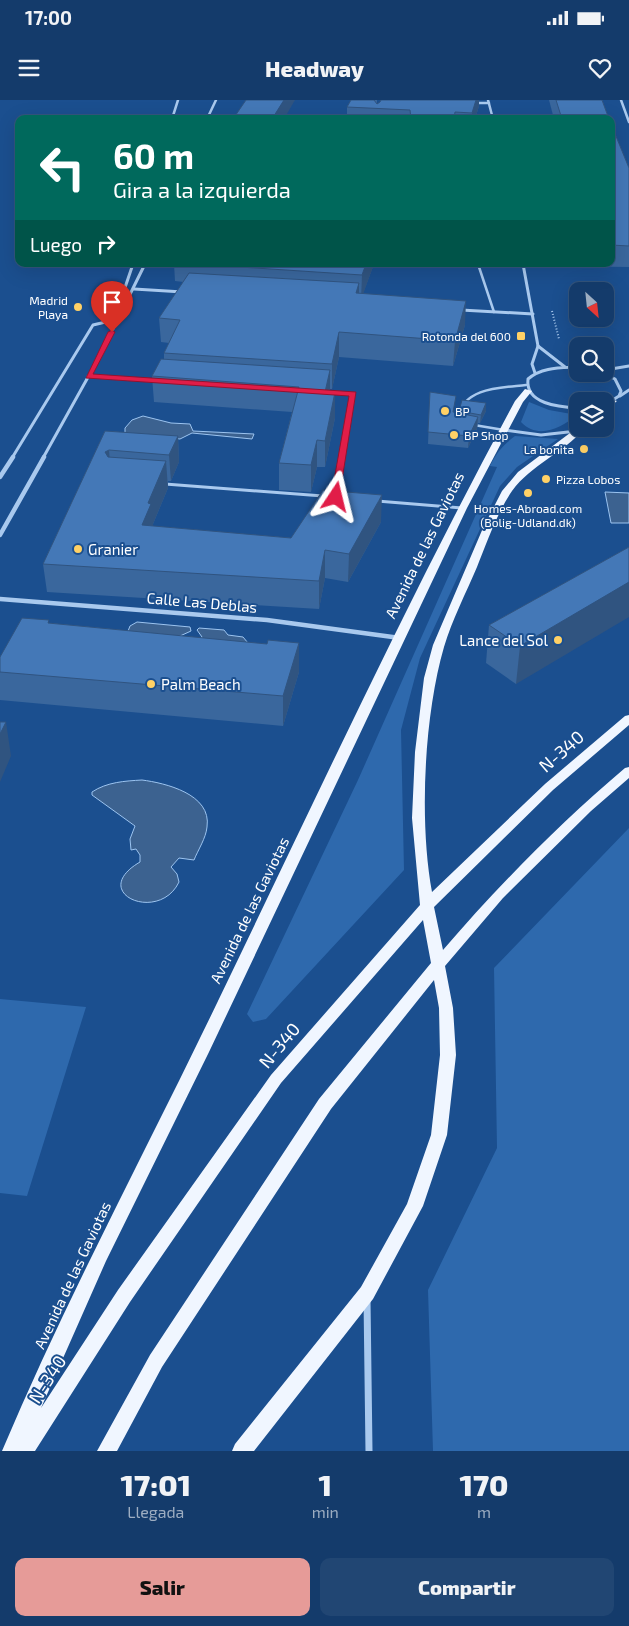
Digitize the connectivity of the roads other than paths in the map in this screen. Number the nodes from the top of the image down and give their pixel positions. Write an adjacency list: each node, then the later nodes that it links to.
1 (178, 100): 6 (street)
2 (216, 100): 7 (street)
3 (621, 100): 9 (street)
4 (489, 102): 5 (street); 8 (street)
5 (469, 103)
6 (173, 115)
7 (209, 115)
8 (492, 115)
9 (629, 122)
10 (133, 267): 39 (street)
11 (144, 267): 14 (street)
12 (479, 267): 17 (lane)
13 (524, 267): 18 (street)
14 (134, 289): 15 (street); 25 (street)
15 (189, 292)
16 (456, 309): 17 (street)
17 (494, 312): 18 (street)
18 (533, 314): 19 (street)
19 (538, 346): 21 (street); 24 (street)
20 (629, 366): 23 (street)
21 (565, 367): 22 (street); 24 (street)
22 (569, 367)
23 (614, 368)
24 (535, 374): 28 (street)
25 (88, 376): 26 (lane); 45 (street)
26 (165, 381)
27 (614, 381): 31 (street)
28 (527, 388): 33 (street); 34 (lane); 36 (main road, Avenida de las Gaviotas)
29 (629, 390): 32 (street)
30 (324, 392): 42 (lane)
31 (614, 400)
32 (614, 401)
33 (569, 407)
34 (455, 422)
35 (471, 425): 36 (lane)
36 (504, 430): 37 (street); 44 (main road, Avenida de las Gaviotas)
37 (569, 431)
38 (569, 437): 50 (main road)
39 (0, 477)
40 (160, 484): 41 (lane)
41 (326, 496)
42 (336, 497)
43 (375, 501): 44 (lane)
44 (462, 508): 47 (main road, Avenida de las Gaviotas)
45 (0, 535)
46 (0, 599): 47 (street, Calle Las Deblas)
47 (400, 638): 51 (main road, Avenida de las Gaviotas)
48 (629, 719): 52 (main road, N-340)
49 (629, 771): 53 (main road)
50 (367, 1293): 54 (main road); 55 (street)
51 (12, 1451)
52 (24, 1451)
53 (107, 1451)
54 (242, 1451)
55 (369, 1451)

